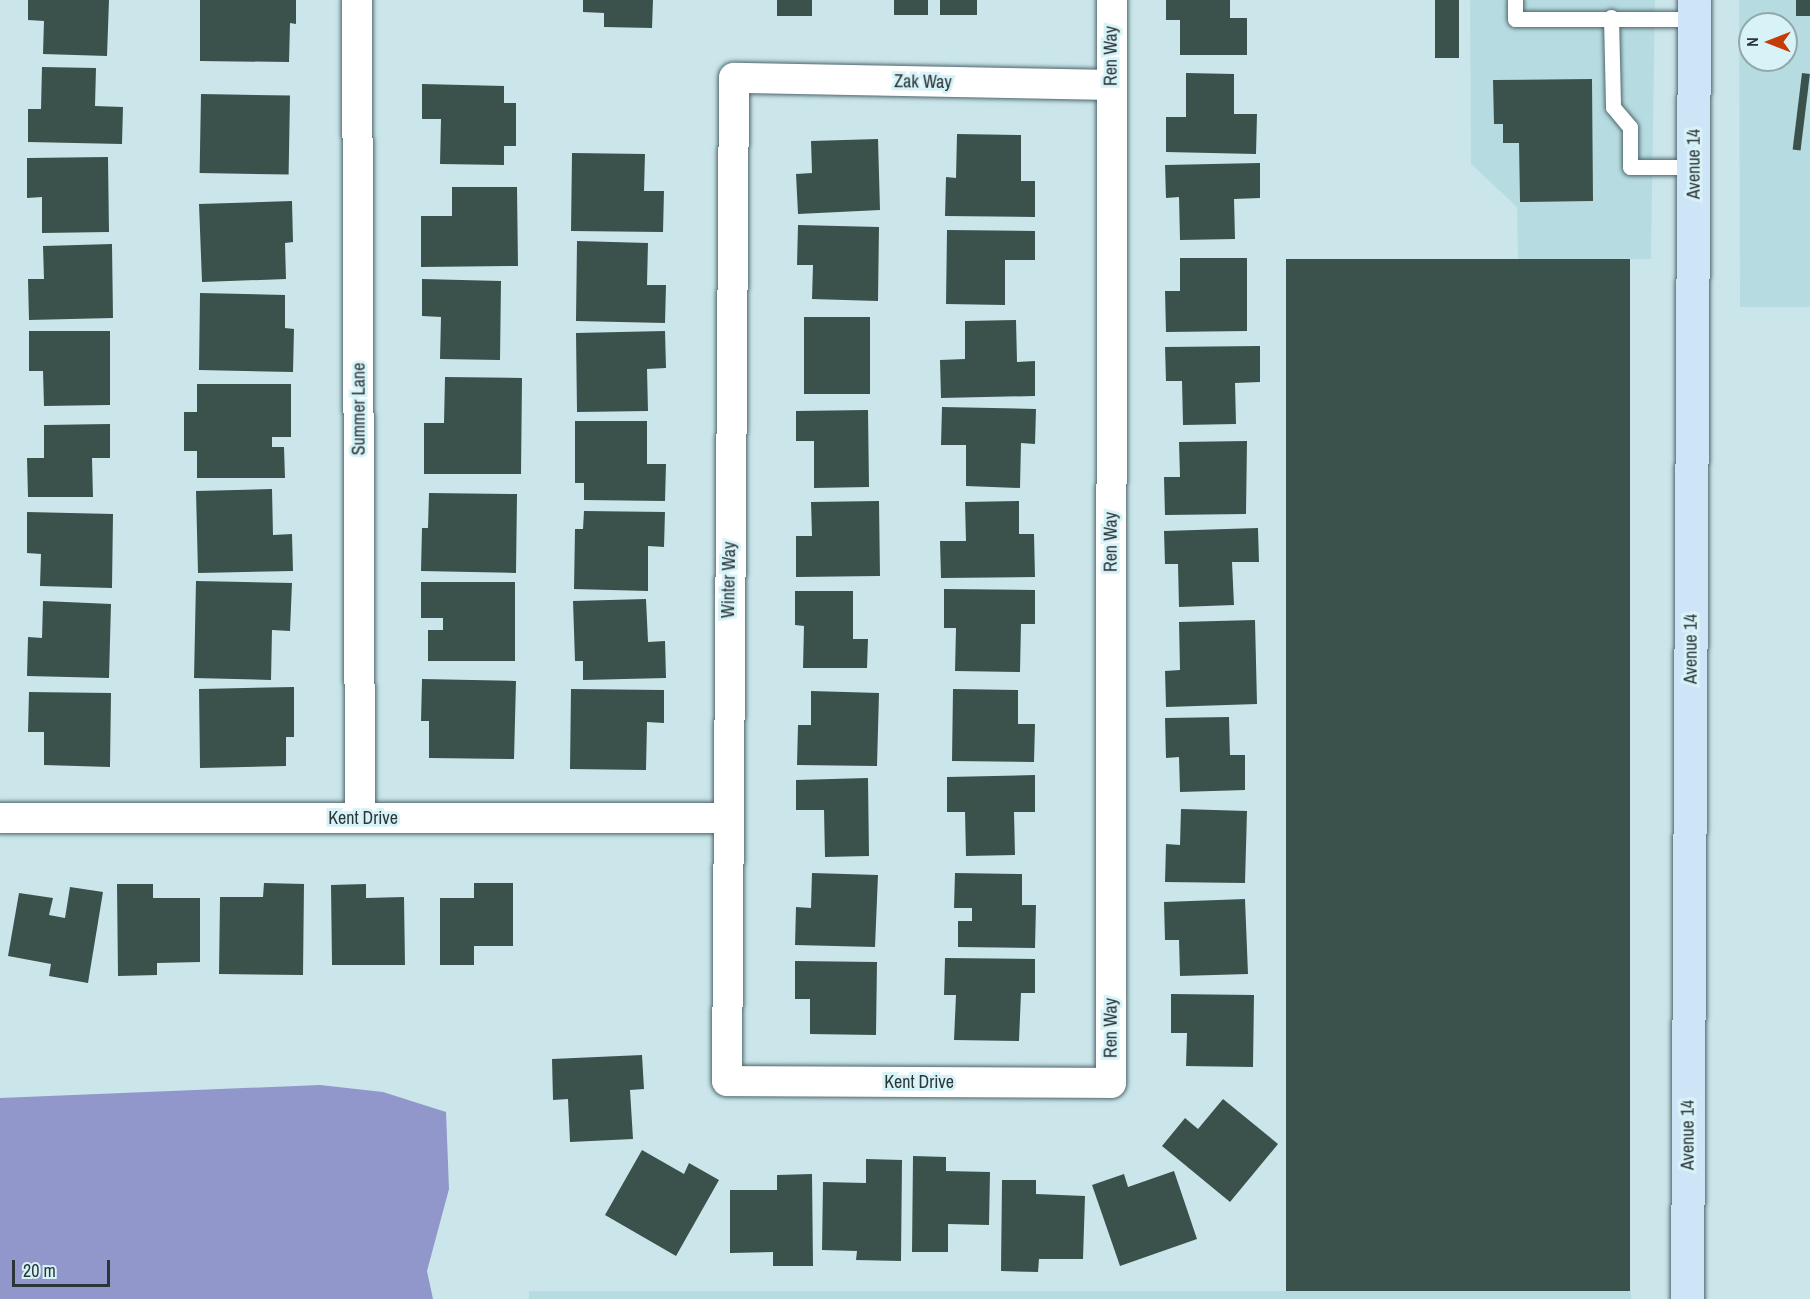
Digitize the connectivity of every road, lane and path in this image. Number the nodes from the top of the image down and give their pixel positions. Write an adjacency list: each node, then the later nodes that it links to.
1 (357, 0): 10 (street, Summer Lane)
2 (1112, 0): 7 (street, Ren Way)
3 (1515, 0): 5 (lane)
4 (1694, 9): 5 (lane); 8 (main road, Avenue 14)
5 (1611, 17): 8 (lane)
6 (734, 78): 7 (street, Zak Way); 11 (street, Winter Way)
7 (1111, 85): 13 (street, Ren Way)
8 (1694, 167): 14 (main road, Avenue 14)
9 (0, 818): 10 (street, Kent Drive)
10 (360, 818): 11 (street, Kent Drive)
11 (727, 818): 12 (street, Winter Way)
12 (727, 1081): 13 (street, Kent Drive)
13 (1111, 1083)
14 (1687, 1299)

